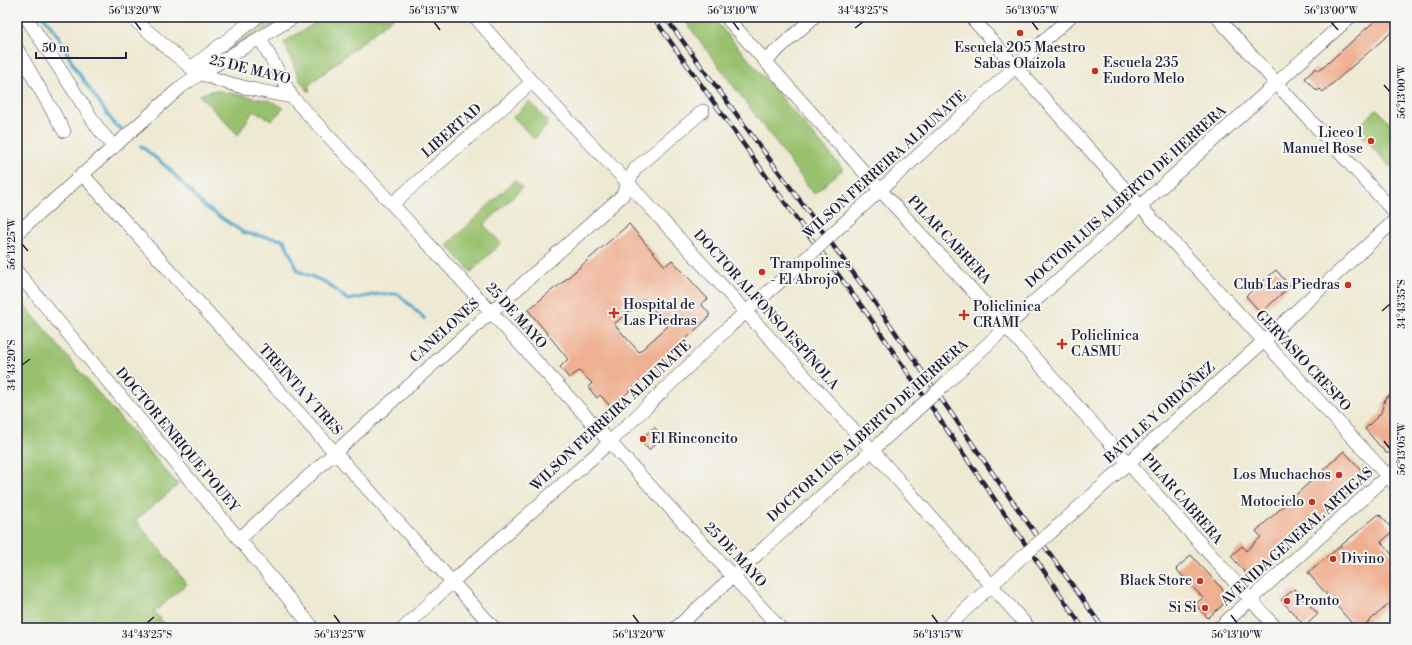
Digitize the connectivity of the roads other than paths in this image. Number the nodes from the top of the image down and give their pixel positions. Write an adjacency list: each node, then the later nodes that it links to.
1 (26, 17): 21 (street)
2 (131, 17): 16 (street, 25 DE MAYO)
3 (257, 17): 16 (street)
4 (294, 17): 12 (street)
5 (475, 17): 17 (street, DOCTOR ALFONSO ESPÍNOLA)
6 (726, 17): 14 (street, PILAR CABRERA)
7 (814, 17): 14 (street)
8 (971, 17): 15 (street, GERVASIO CRESPO)
9 (1070, 17): 15 (street, WILSON FERREIRA ALDUNATE)
10 (1217, 17): 18 (street)
11 (1350, 17): 18 (street, DOCTOR LUIS ALBERTO DE HERRERA)
12 (260, 38): 16 (street); 19 (street)
13 (17, 49): 22 (street)
14 (765, 61): 26 (street, PILAR CABRERA)
15 (1016, 67): 26 (street, WILSON FERREIRA ALDUNATE); 28 (street, GERVASIO CRESPO)
16 (195, 71): 19 (street, 25 DE MAYO); 23 (street)
17 (532, 82): 25 (street, DOCTOR ALFONSO ESPÍNOLA); 27 (street, LIBERTAD)
18 (1277, 84): 28 (street, DOCTOR LUIS ALBERTO DE HERRERA); 29 (street)
19 (292, 97): 27 (street, 25 DE MAYO)
20 (703, 111): 25 (street, CANELONES)
21 (98, 128): 23 (street); 23 (street)
22 (64, 131)
23 (114, 147): 24 (street)
24 (82, 174): 31 (street); 39 (street, TREINTA Y TRES)
25 (628, 183): 33 (street, CANELONES); 34 (street, DOCTOR ALFONSO ESPÍNOLA)
26 (882, 191): 34 (street, WILSON FERREIRA ALDUNATE, bridge); 35 (street, PILAR CABRERA)
27 (392, 204): 33 (street, 25 DE MAYO)
28 (1140, 206): 35 (street, DOCTOR LUIS ALBERTO DE HERRERA); 36 (street, GERVASIO CRESPO)
29 (1395, 213)
30 (1395, 220): 36 (street, BATLLE Y ORDÓÑEZ)
31 (17, 233)
32 (17, 272): 42 (street, DOCTOR ENRIQUE POUEY)
33 (491, 312): 37 (street, 25 DE MAYO); 39 (street, CANELONES)
34 (746, 313): 37 (street, WILSON FERREIRA ALDUNATE); 38 (street, DOCTOR ALFONSO ESPÍNOLA)
35 (1006, 326): 38 (street, DOCTOR LUIS ALBERTO DE HERRERA, bridge); 40 (street, PILAR CABRERA)
36 (1264, 341): 40 (street, BATLLE Y ORDÓÑEZ); 41 (street, GERVASIO CRESPO)
37 (610, 442): 43 (street, 25 DE MAYO); 44 (street, WILSON FERREIRA ALDUNATE)
38 (872, 450): 43 (street, DOCTOR LUIS ALBERTO DE HERRERA); 45 (street, DOCTOR ALFONSO ESPÍNOLA)
39 (335, 452): 42 (street, CANELONES); 44 (street, TREINTA Y TRES)
40 (1129, 462): 45 (street, BATLLE Y ORDÓÑEZ, bridge); 46 (street, PILAR CABRERA)
41 (1392, 476): 46 (street, AVENIDA GENERAL ARTIGAS)
42 (239, 539): 47 (street, DOCTOR ENRIQUE POUEY)
43 (732, 576): 50 (street, DOCTOR LUIS ALBERTO DE HERRERA); 51 (street, 25 DE MAYO)
44 (452, 582): 48 (street, WILSON FERREIRA ALDUNATE); 49 (street, TREINTA Y TRES)
45 (991, 586): 52 (street, BATLLE Y ORDÓÑEZ); 53 (street, DOCTOR ALFONSO ESPÍNOLA)
46 (1250, 600): 54 (street, AVENIDA GENERAL ARTIGAS); 55 (street, PILAR CABRERA)
47 (312, 628)
48 (404, 628)
49 (494, 628)
50 (676, 628)
51 (780, 628)
52 (946, 628)
53 (1029, 628)
54 (1220, 628)
55 (1276, 628)

